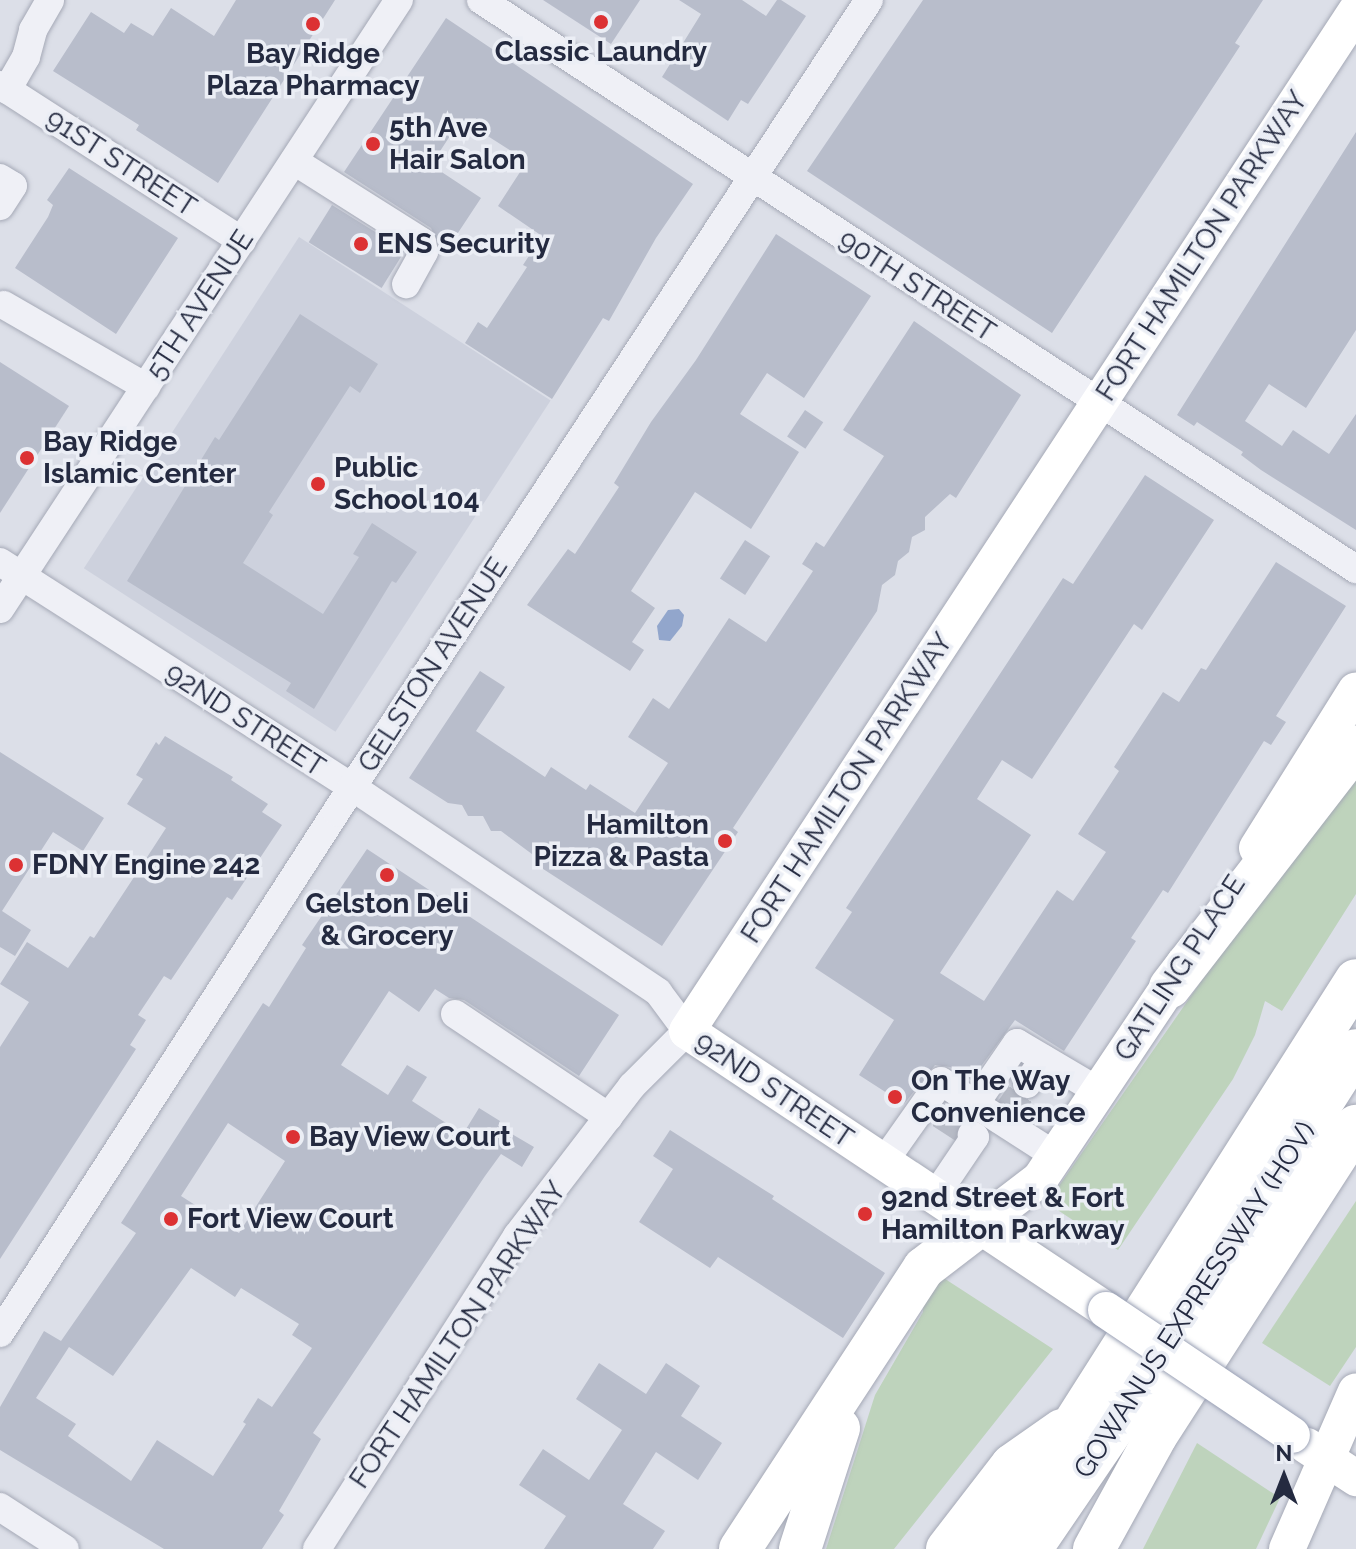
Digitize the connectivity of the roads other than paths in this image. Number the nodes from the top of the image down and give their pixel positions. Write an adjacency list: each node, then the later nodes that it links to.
1 (50, 0): 6 (street)
2 (399, 0): 7 (street, 5TH AVENUE)
3 (481, 0): 9 (street, 90TH STREET)
4 (869, 0): 9 (street, GELSTON AVENUE)
5 (1356, 11): 15 (main road, FORT HAMILTON PARKWAY)
6 (3, 88): 11 (street, 91ST STREET)
7 (294, 161): 11 (street, 5TH AVENUE); 12 (street)
8 (0, 178): 10 (street)
9 (754, 179): 15 (street, 90TH STREET); 21 (street, GELSTON AVENUE)
10 (0, 206)
11 (242, 241): 14 (street, 5TH AVENUE)
12 (406, 284)
13 (4, 305): 14 (street)
14 (146, 387): 16 (street, 5TH AVENUE)
15 (1099, 404): 17 (street, 90TH STREET); 25 (main road, FORT HAMILTON PARKWAY)
16 (11, 569): 18 (street, 5TH AVENUE); 21 (street, 92ND STREET)
17 (1356, 569)
18 (0, 609)
19 (1356, 690): 23 (main road, GATLING PLACE)
20 (1356, 746): 23 (highway)
21 (352, 787): 25 (street, 92ND STREET); 37 (street, GELSTON AVENUE)
22 (1356, 980): 40 (highway)
23 (1170, 987): 29 (main road, GATLING PLACE)
24 (455, 1014): 30 (street)
25 (687, 1031): 30 (street, FORT HAMILTON PARKWAY); 34 (main road, 92ND STREET)
26 (1356, 1050): 51 (highway, GOWANUS EXPRESSWAY (HOV))
27 (1044, 1059): 28 (street); 29 (street); 31 (street)
28 (1027, 1084)
29 (1100, 1092): 33 (main road, GATLING PLACE)
30 (609, 1117): 46 (street, FORT HAMILTON PARKWAY)
31 (986, 1122): 33 (street); 34 (street); 35 (street)
32 (1356, 1126): 41 (highway)
33 (1056, 1156): 36 (main road, GATLING PLACE)
34 (883, 1163): 35 (main road, 92ND STREET)
35 (935, 1196): 36 (main road, 92ND STREET)
36 (980, 1225): 38 (highway); 42 (main road, 92ND STREET, bridge)
37 (0, 1333)
38 (858, 1373): 47 (highway); 48 (highway)
39 (1356, 1391): 42 (main road)
40 (1079, 1418): 49 (highway); 50 (highway)
41 (1156, 1436): 52 (highway); 53 (highway)
42 (1326, 1458): 43 (main road, 92ND STREET); 54 (main road)
43 (1356, 1478)
44 (0, 1507): 45 (street)
45 (65, 1549)
46 (317, 1549)
47 (740, 1549)
48 (800, 1549)
49 (947, 1549)
50 (994, 1549)
51 (1031, 1549)
52 (1078, 1549)
53 (1094, 1549)
54 (1287, 1549)

